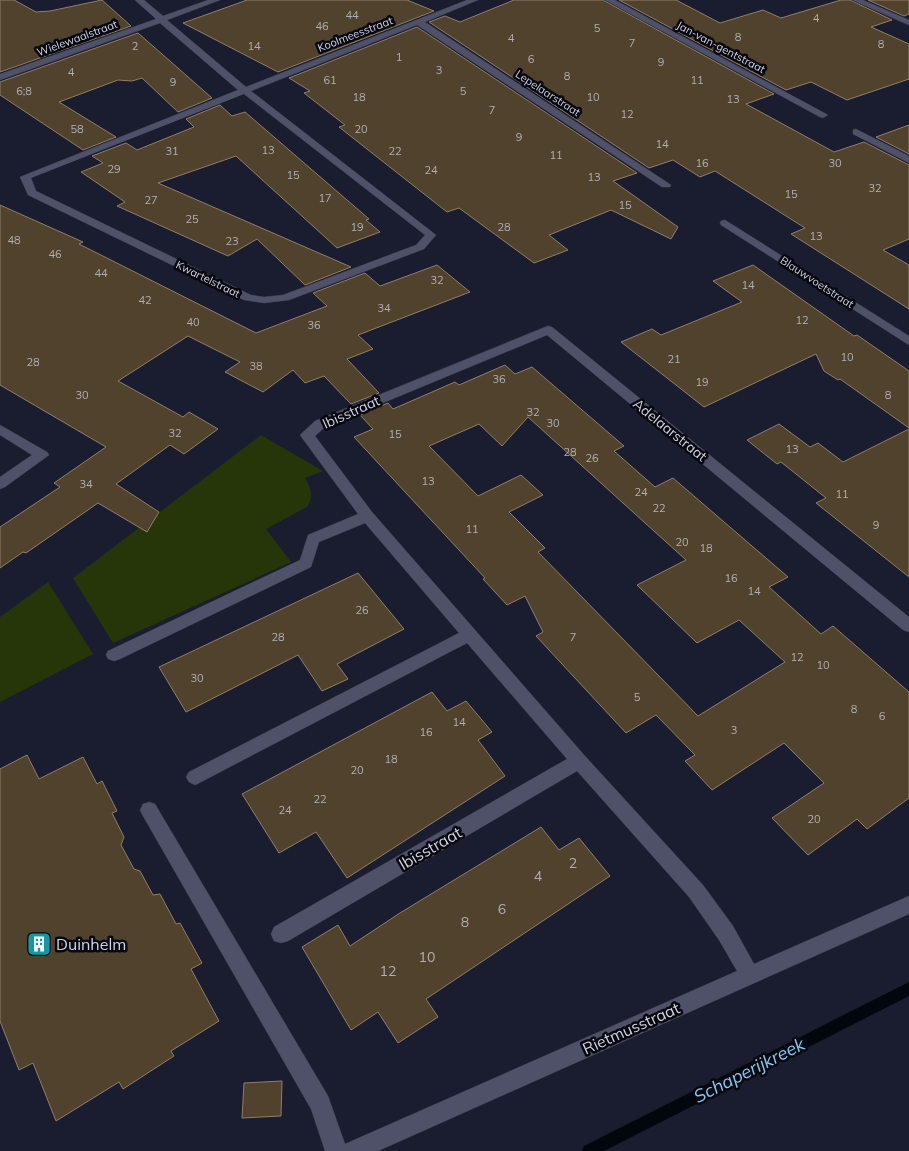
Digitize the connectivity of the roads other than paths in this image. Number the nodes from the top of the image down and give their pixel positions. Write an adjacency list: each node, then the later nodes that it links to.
1 (139, 0): 6 (street, Kwartelstraat)
2 (216, 0): 6 (street, Wielewaalstraat)
3 (474, 0): 7 (street, Koolmeesstraat)
4 (609, 0): 11 (street, Jan-van-gentstraat)
5 (856, 0): 8 (street)
6 (161, 20): 9 (street, Wielewaalstraat); 10 (street, Kwartelstraat)
7 (417, 22): 10 (street, Koolmeesstraat); 14 (street, Lepelaarstraat)
8 (909, 23)
9 (0, 77)
10 (244, 90): 10 (street, Kwartelstraat)
11 (823, 115)
12 (856, 132): 13 (street)
13 (909, 160)
14 (666, 185)
15 (725, 223): 16 (street, Blauwvoetstraat)
16 (909, 341)
17 (407, 387): 20 (street, Ibisstraat); 21 (street, Adelaarstraat)
18 (0, 429): 19 (street)
19 (0, 484)
20 (367, 516): 22 (street, Ibisstraat); 23 (street)
21 (909, 626)
22 (470, 634): 24 (street, Ibisstraat); 25 (street)
23 (114, 656)
24 (579, 761): 28 (street, Ibisstraat); 29 (street, Ibisstraat)
25 (196, 777)
26 (149, 810): 30 (street)
27 (909, 905): 29 (street, Rietmusstraat)
28 (281, 934)
29 (750, 975): 31 (street, Rietmusstraat)
30 (336, 1151)
31 (354, 1151)

